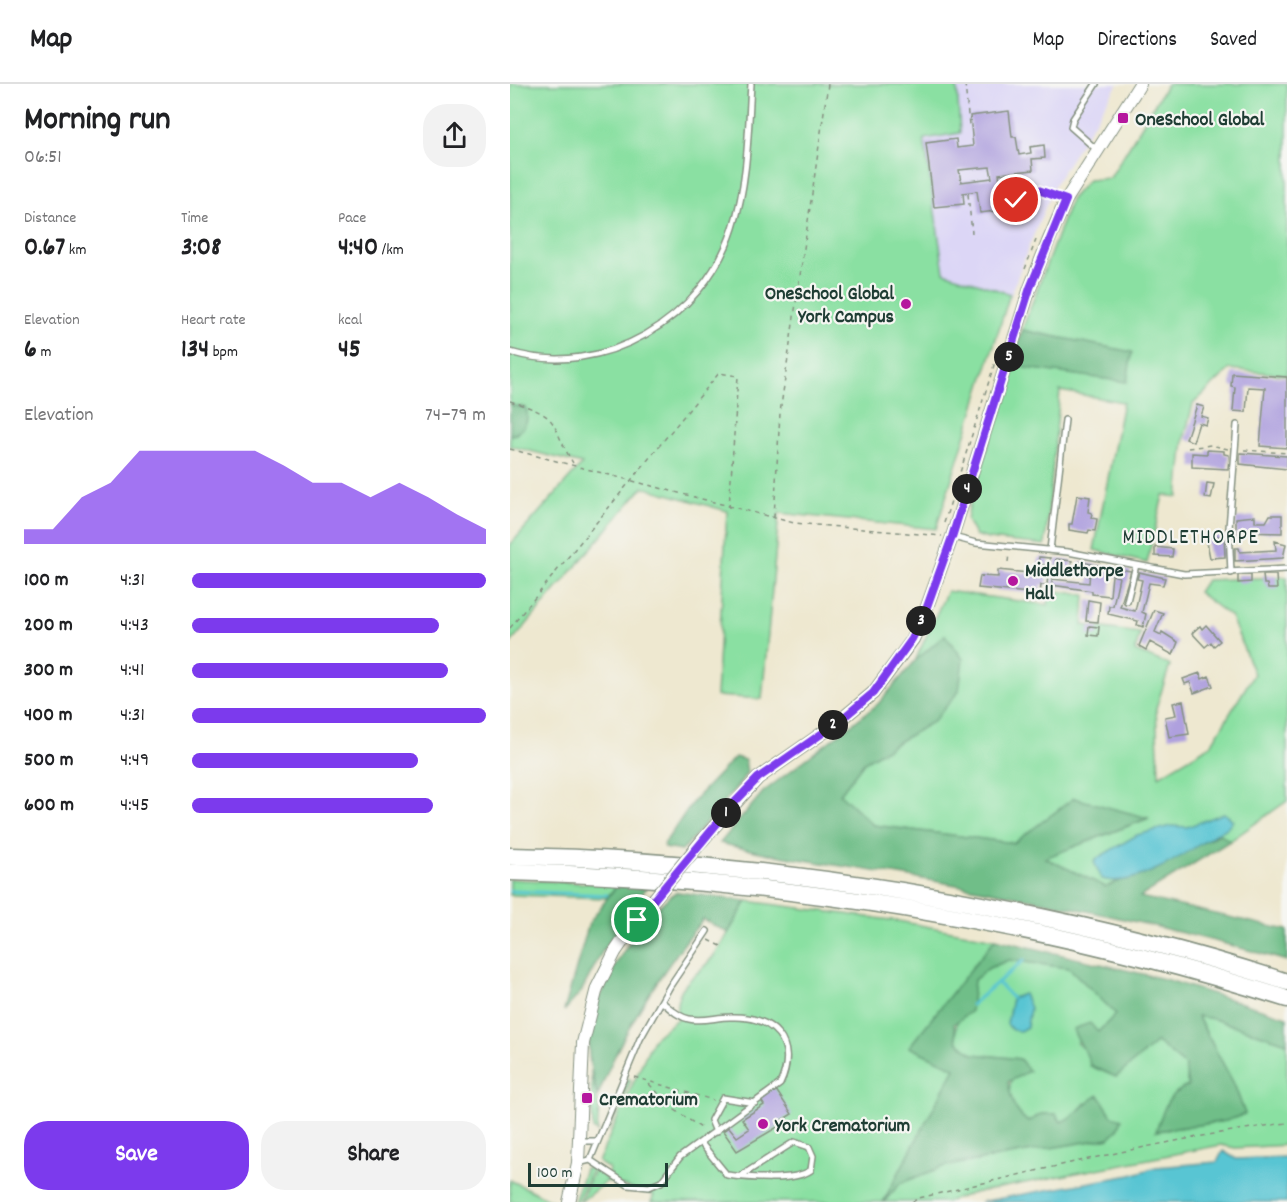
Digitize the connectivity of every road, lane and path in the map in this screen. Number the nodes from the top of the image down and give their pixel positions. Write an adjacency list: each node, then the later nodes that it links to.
1 (751, 84): 12 (lane)
2 (828, 84): 23 (path)
3 (965, 84): 6 (path)
4 (1096, 84): 7 (lane)
5 (1139, 84): 7 (street)
6 (969, 125)
7 (1097, 150): 9 (street)
8 (968, 194): 11 (path)
9 (1066, 200): 10 (lane); 24 (street)
10 (1017, 203)
11 (972, 233)
12 (510, 352)
13 (510, 401): 20 (path)
14 (1065, 420): 25 (lane)
15 (1237, 425): 18 (lane)
16 (1188, 448): 18 (path)
17 (510, 449): 20 (path)
18 (1233, 452): 19 (path); 28 (lane)
19 (1287, 453)
20 (574, 464): 21 (path)
21 (631, 481): 22 (path); 22 (path); 30 (path)
22 (729, 508): 23 (path)
23 (774, 518): 24 (path)
24 (952, 537): 25 (lane); 45 (street, bridge)
25 (1050, 550): 26 (lane)
26 (1136, 565): 28 (lane); 29 (lane)
27 (1287, 569): 28 (lane)
28 (1231, 573)
29 (1127, 601)
30 (510, 628)
31 (510, 856): 36 (highway)
32 (510, 872): 37 (highway)
33 (707, 931): 34 (lane)
34 (703, 937): 35 (path); 38 (lane)
35 (722, 946)
36 (1287, 982)
37 (1287, 999)
38 (662, 1002): 39 (lane); 42 (lane)
39 (625, 1074): 40 (path); 46 (lane)
40 (649, 1083): 41 (path); 44 (path)
41 (719, 1102): 42 (lane); 44 (lane)
42 (755, 1103): 44 (lane)
43 (1287, 1123): 51 (path)
44 (714, 1133): 47 (lane)
45 (580, 1141): 46 (lane); 48 (street)
46 (596, 1141): 48 (lane)
47 (701, 1143): 48 (lane); 49 (lane)
48 (584, 1162): 50 (street)
49 (738, 1177): 49 (lane)
50 (569, 1202)
51 (912, 1202)

